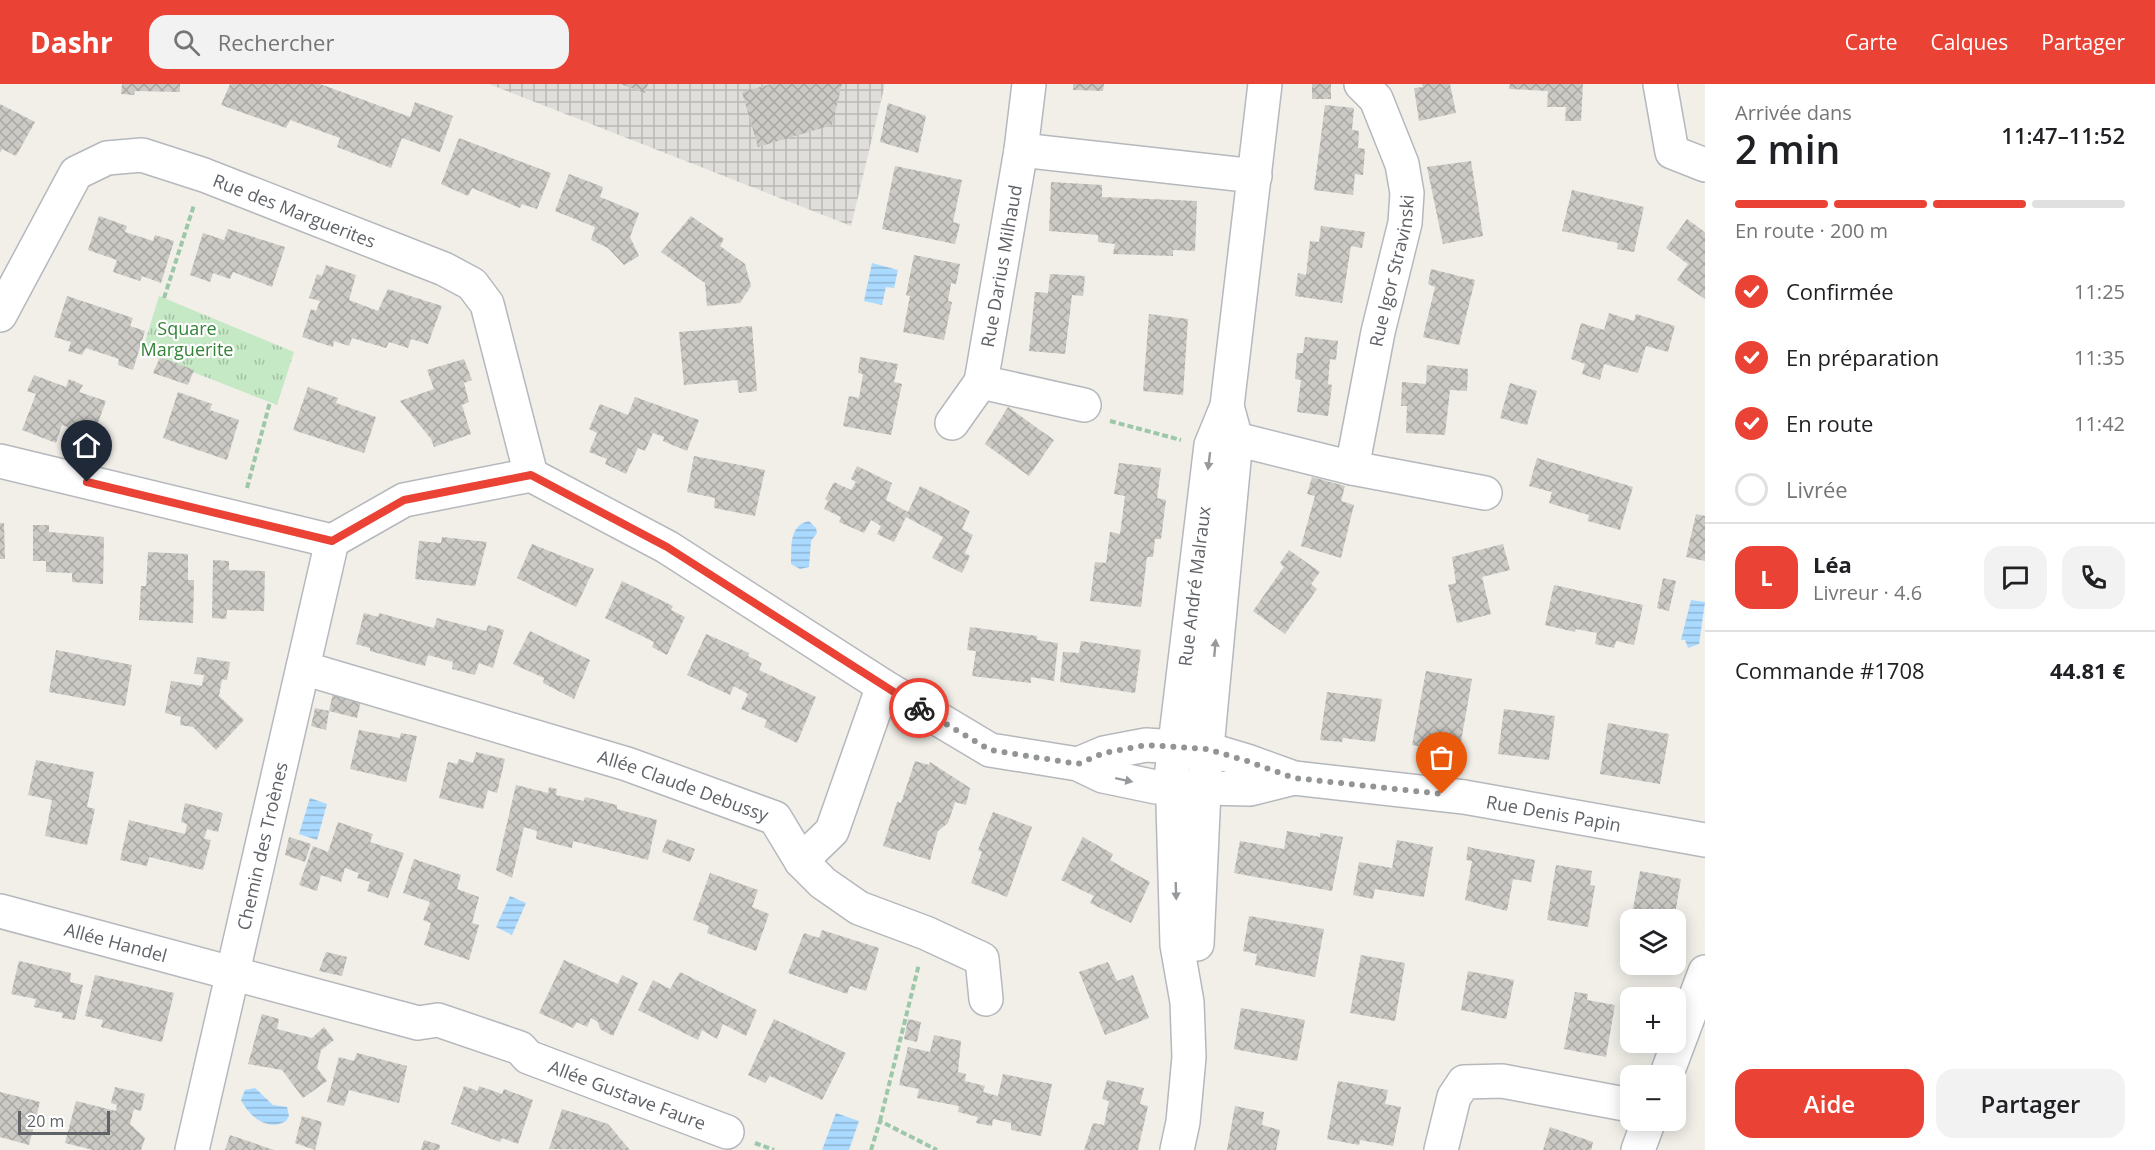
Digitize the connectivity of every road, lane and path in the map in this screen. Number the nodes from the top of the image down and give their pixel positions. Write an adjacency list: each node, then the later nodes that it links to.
1 (1029, 84): 5 (street, Rue Darius Milhaud)
2 (1265, 84): 8 (street, Rue André Malraux)
3 (1361, 84): 17 (street, Rue Igor Stravinski)
4 (1660, 84): 6 (street)
5 (1021, 150): 8 (street); 11 (street, Rue Darius Milhaud)
6 (1705, 165)
7 (204, 175): 9 (path); 10 (street, Rue des Marguerites); 18 (street, Rue des Marguerites)
8 (1255, 176): 15 (street, Rue André Malraux)
9 (164, 298)
10 (0, 315)
11 (981, 382): 13 (street); 14 (street, Rue Darius Milhaud)
12 (270, 402): 20 (path)
13 (1084, 405): 15 (path)
14 (952, 423)
15 (1223, 442): 17 (street); 24 (street, Rue André Malraux, one-way to 15); 24 (street, Rue André Malraux, one-way to 24)
16 (0, 461): 20 (street)
17 (1352, 468): 19 (street)
18 (531, 475): 21 (street); 23 (street)
19 (1485, 493)
20 (238, 518): 21 (street)
21 (332, 541): 22 (street, Chemin des Troènes)
22 (303, 668): 26 (street, Allée Claude Debussy); 29 (street, Chemin des Troènes)
23 (883, 686): 24 (street); 26 (street)
24 (1189, 769): 25 (street, Rue Denis Papin); 32 (street, one-way to 32); 32 (street)
25 (1705, 840)
26 (801, 861): 28 (street, Allée Claude Debussy)
27 (0, 911): 29 (street, Allée Handel)
28 (926, 933): 31 (street, Allée Claude Debussy); 35 (path)
29 (233, 972): 37 (street, Allée Gustave Faure); 38 (street, Chemin des Troènes)
30 (1705, 972): 33 (street)
31 (986, 999)
32 (1187, 1002): 41 (street)
33 (1670, 1065)
34 (1620, 1103): 42 (street)
35 (880, 1121): 39 (path); 40 (path)
36 (1645, 1131): 43 (street)
37 (727, 1132)
38 (192, 1150)
39 (871, 1150)
40 (937, 1150)
41 (1177, 1150)
42 (1441, 1150)
43 (1638, 1150)

